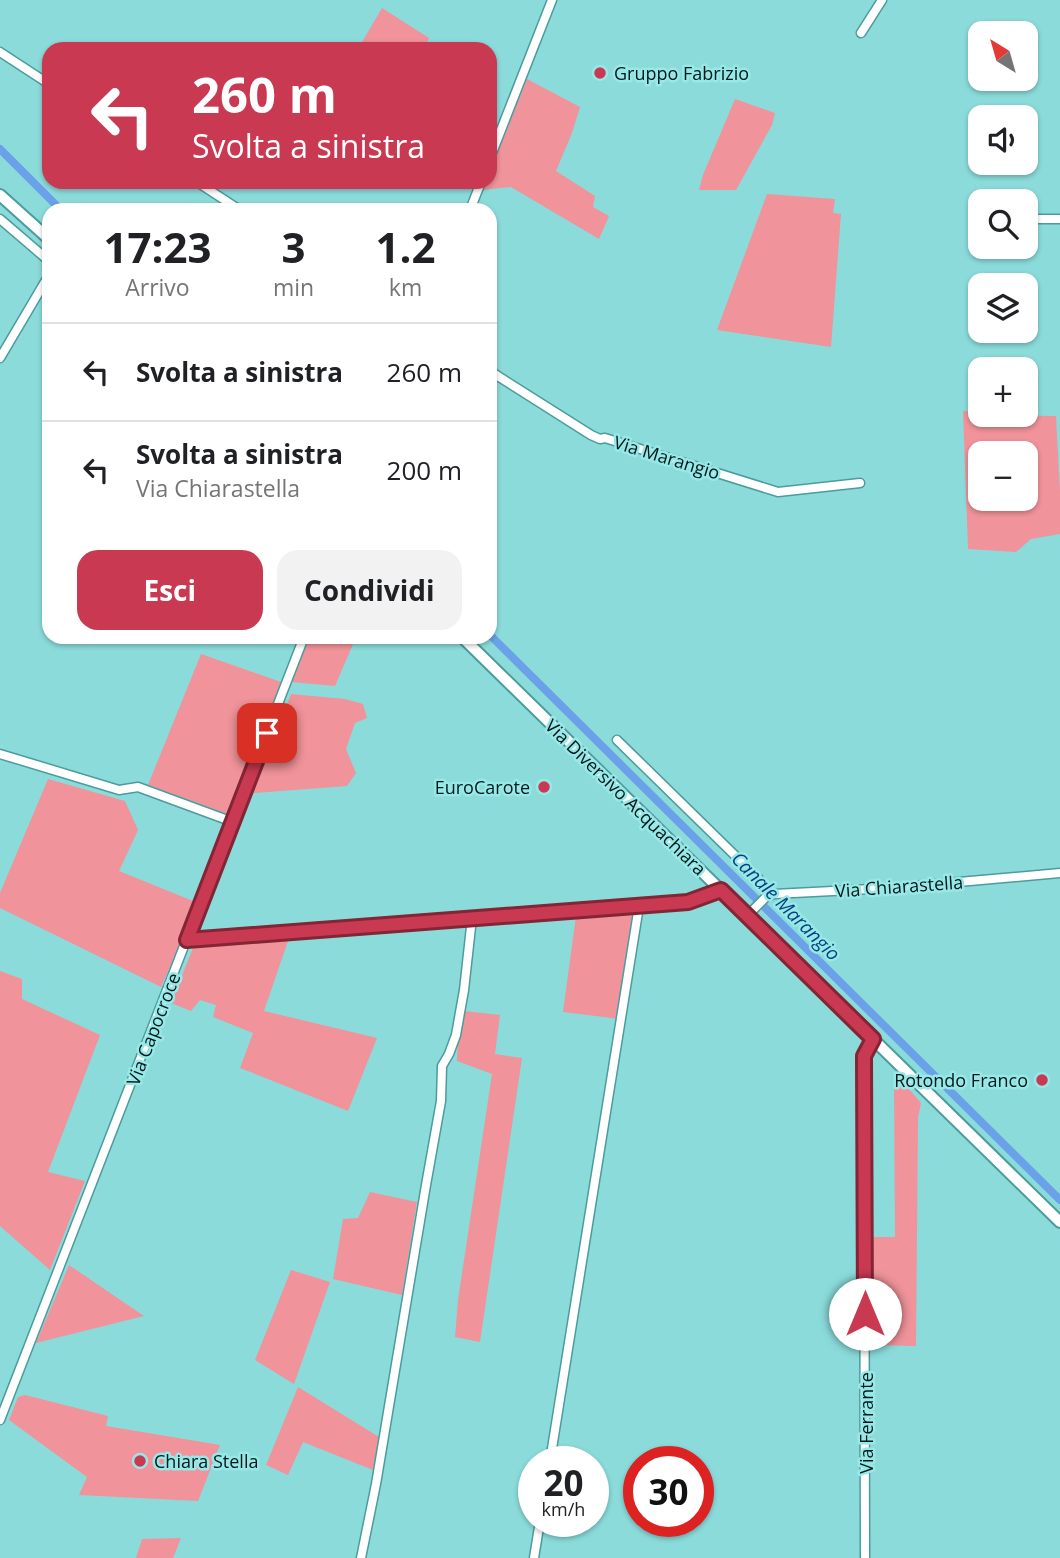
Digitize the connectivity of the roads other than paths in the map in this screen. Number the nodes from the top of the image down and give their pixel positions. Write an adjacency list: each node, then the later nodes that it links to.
1 (552, 0): 6 (street)
2 (882, 0): 3 (street)
3 (861, 33)
4 (0, 52): 5 (street)
5 (42, 79)
6 (497, 140)
7 (208, 189): 9 (street)
8 (0, 195): 13 (main road)
9 (229, 203)
10 (0, 219): 14 (street)
11 (1038, 219): 12 (street)
12 (1060, 219)
13 (42, 233)
14 (42, 255)
15 (42, 287): 16 (street)
16 (0, 358)
17 (497, 375): 18 (street, Via Marangio)
18 (860, 483)
19 (301, 644): 23 (street, Via Capocroce)
20 (469, 644): 25 (main road, Via Diversivo Acquachiara)
21 (617, 740): 26 (street)
22 (0, 754): 23 (street)
23 (233, 821): 30 (street, Via Capocroce)
24 (1060, 873): 26 (street, Via Chiarastella)
25 (721, 890): 27 (street); 28 (main road, Via Diversivo Acquachiara)
26 (768, 896): 28 (street)
27 (639, 906): 29 (street); 34 (street)
28 (751, 913): 31 (main road, Via Diversivo Acquachiara)
29 (472, 918): 30 (street); 36 (street)
30 (187, 940): 33 (street, Via Capocroce)
31 (873, 1039): 32 (main road, Via Diversivo Acquachiara); 38 (street, Via Ferrante)
32 (1060, 1222)
33 (0, 1420)
34 (552, 1446)
35 (537, 1537): 37 (street)
36 (360, 1558)
37 (534, 1558)
38 (865, 1558)

